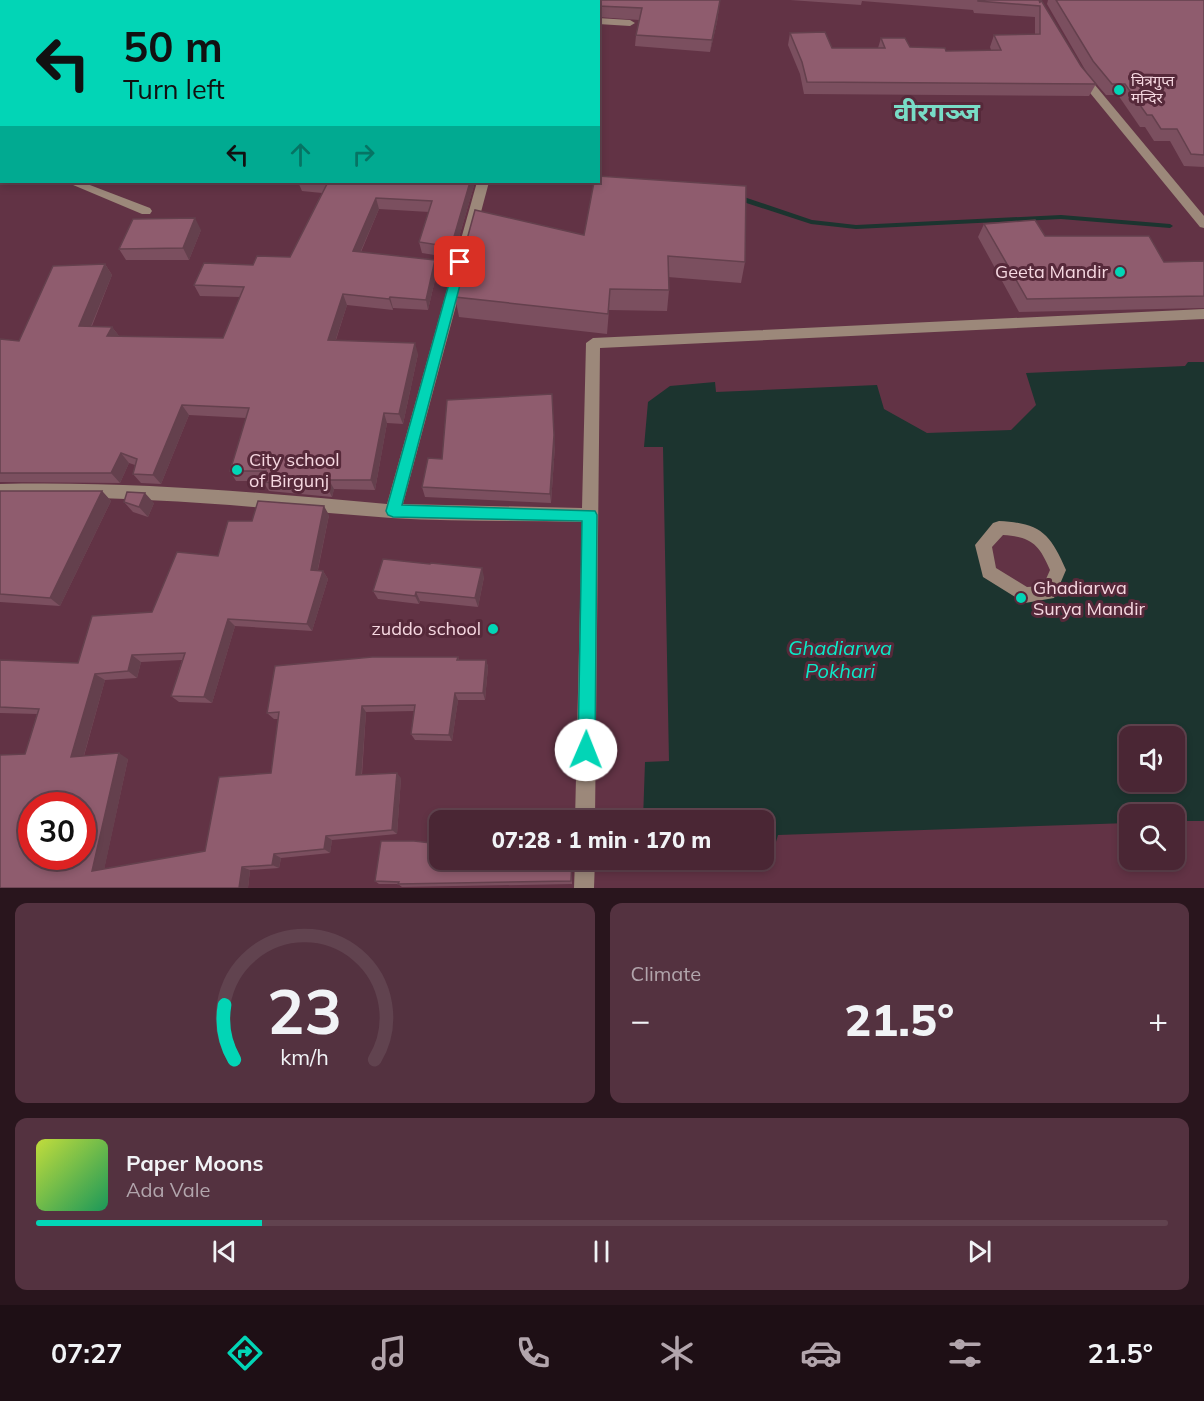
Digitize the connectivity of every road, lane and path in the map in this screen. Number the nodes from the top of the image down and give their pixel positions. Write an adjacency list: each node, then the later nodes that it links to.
1 (600, 21): 2 (street)
2 (630, 23)
3 (1076, 65): 7 (street)
4 (75, 183): 6 (street)
5 (483, 183): 10 (street)
6 (146, 211)
7 (1204, 224)
8 (1204, 314): 11 (street)
9 (0, 491): 10 (street)
10 (393, 511): 11 (street)
11 (590, 515): 13 (street)
12 (1017, 592): 12 (street)
13 (585, 810)
14 (585, 870): 15 (street)
15 (584, 888)

